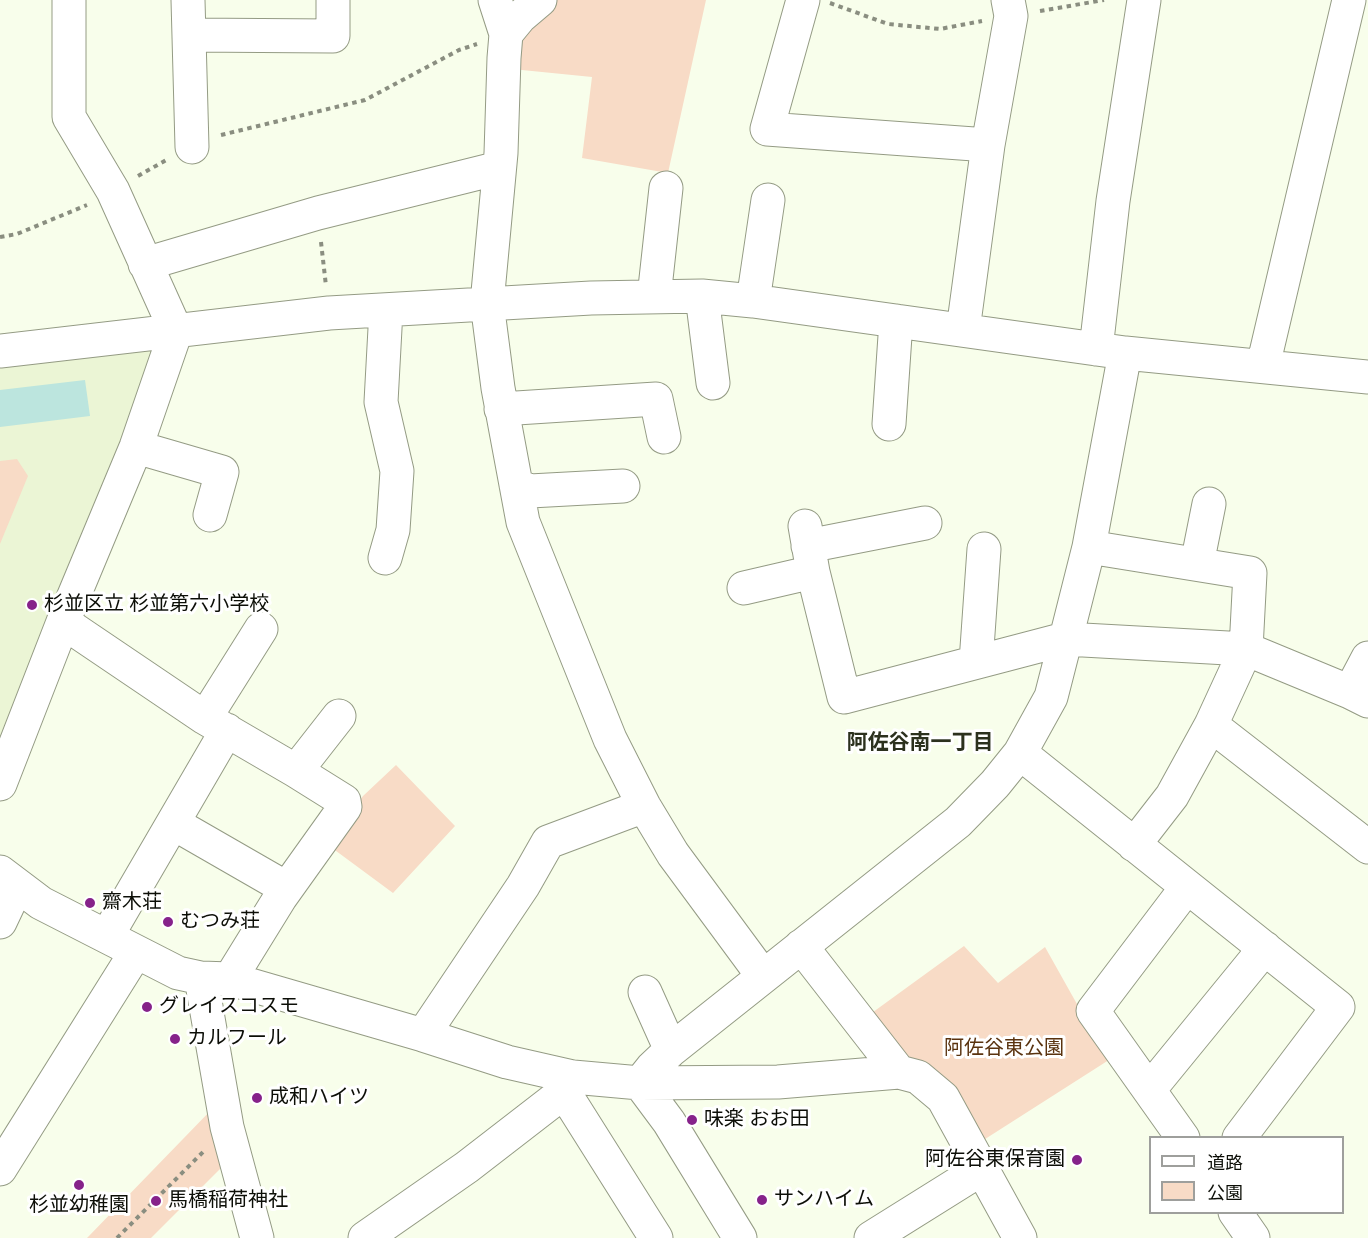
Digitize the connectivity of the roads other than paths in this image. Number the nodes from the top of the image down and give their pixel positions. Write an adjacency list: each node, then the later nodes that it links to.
1 (69, 0): 17 (street)
2 (189, 0): 11 (street)
3 (333, 0): 11 (street)
4 (495, 0): 10 (street)
5 (540, 0): 10 (street)
6 (803, 0): 12 (street)
7 (1144, 0): 27 (street)
8 (1349, 0): 28 (street)
9 (1010, 8): 12 (street)
10 (506, 34): 14 (street)
11 (189, 35): 13 (street)
12 (988, 145): 24 (street)
13 (192, 147)
14 (499, 168): 17 (street); 21 (street)
15 (666, 188): 19 (street)
16 (768, 200): 20 (street)
17 (145, 264): 25 (street)
18 (702, 296): 19 (street); 20 (street); 30 (street)
19 (654, 297): 21 (street)
20 (753, 302): 23 (street)
21 (487, 303): 22 (street); 31 (street)
22 (386, 310): 25 (street); 43 (street)
23 (896, 321): 24 (street); 32 (street)
24 (963, 330): 27 (street)
25 (176, 331): 26 (street); 34 (street)
26 (0, 351)
27 (1111, 351): 28 (street); 40 (street)
28 (1263, 366): 29 (street)
29 (1367, 374)
30 (712, 383)
31 (501, 409): 33 (street); 35 (street)
32 (889, 424)
33 (664, 437)
34 (136, 447): 38 (street); 46 (street)
35 (516, 485): 36 (street); 59 (street)
36 (624, 486)
37 (1209, 504): 44 (street)
38 (210, 515)
39 (925, 523): 41 (street)
40 (1089, 547): 44 (street); 48 (street)
41 (809, 548): 45 (street); 51 (street)
42 (984, 549): 51 (street)
43 (385, 558)
44 (1197, 564): 49 (street)
45 (744, 588)
46 (63, 622): 54 (street); 58 (street)
47 (261, 629): 54 (street)
48 (1065, 639): 49 (street); 51 (street); 56 (street)
49 (1246, 649): 52 (street); 55 (street)
50 (1368, 658): 52 (street)
51 (976, 662)
52 (1359, 696)
53 (339, 716): 57 (street)
54 (216, 724): 57 (street); 60 (street)
55 (1211, 725): 61 (street); 62 (street)
56 (1020, 753): 61 (street); 68 (street)
57 (296, 771): 65 (street)
58 (0, 784)
59 (644, 806): 71 (street); 74 (street)
60 (173, 823): 65 (street); 67 (street)
61 (1134, 845): 64 (street)
62 (1368, 848)
63 (9, 879): 66 (street); 67 (street)
64 (1187, 887): 69 (street); 79 (street)
65 (286, 888): 72 (street)
66 (0, 922)
67 (107, 936): 70 (street)
68 (801, 946): 71 (street); 76 (street)
69 (1265, 948): 79 (street); 81 (street)
70 (136, 952): 72 (street); 83 (street)
71 (763, 976): 75 (street)
72 (216, 979): 74 (street); 86 (street)
73 (645, 992): 75 (street)
74 (423, 1035): 78 (street)
75 (671, 1050): 77 (street)
76 (899, 1072): 77 (street); 82 (street)
77 (640, 1083): 78 (street); 88 (street)
78 (568, 1084): 85 (street); 87 (street)
79 (1149, 1090): 80 (street)
80 (1182, 1136)
81 (1240, 1136)
82 (983, 1168): 89 (street); 90 (street)
83 (0, 1169)
84 (1236, 1214): 91 (street)
85 (649, 1228)
86 (257, 1238)
87 (365, 1238)
88 (740, 1238)
89 (871, 1238)
90 (1020, 1238)
91 (1253, 1238)

